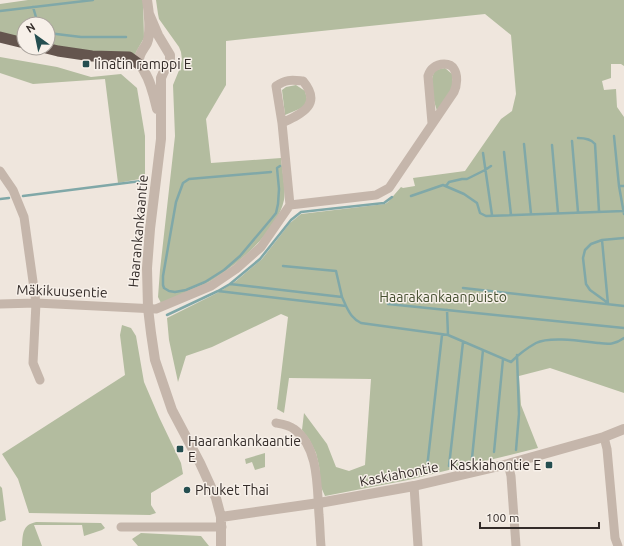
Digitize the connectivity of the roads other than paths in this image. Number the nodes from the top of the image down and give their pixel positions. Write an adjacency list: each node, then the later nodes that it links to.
1 (147, 0): 2 (street, Haarankankaantie)
2 (149, 12): 6 (street, Haarankankaantie); 7 (street, Haarankankaantie)
3 (0, 37): 4 (highway)
4 (16, 41)
5 (56, 50): 6 (highway)
6 (142, 68): 7 (street); 8 (street, Haarankankaantie)
7 (164, 72): 8 (street, Haarankankaantie)
8 (161, 120): 15 (street, Haarankankaantie)
9 (282, 123): 9 (street); 12 (street)
10 (432, 124): 10 (street); 12 (street)
11 (0, 171): 13 (street)
12 (290, 205): 15 (street, Mäkikuusentie)
13 (36, 303): 14 (street, Mäkikuusentie); 15 (street, Mäkikuusentie); 16 (street)
14 (0, 304)
15 (148, 308): 23 (street, Haarankankaantie)
16 (40, 380)
17 (276, 423): 22 (street)
18 (624, 429): 19 (street, Kaskiahontie)
19 (604, 437): 20 (street, Kaskiahontie); 29 (street)
20 (508, 464): 21 (street, Kaskiahontie); 28 (street)
21 (414, 486): 22 (street, Kaskiahontie); 27 (street)
22 (319, 503): 23 (street, Kaskiahontie); 26 (street)
23 (222, 522): 24 (street, Kaskiahontie); 25 (street, Haarankankaantie)
24 (121, 527)
25 (221, 546)
26 (321, 546)
27 (418, 546)
28 (516, 546)
29 (618, 546)

